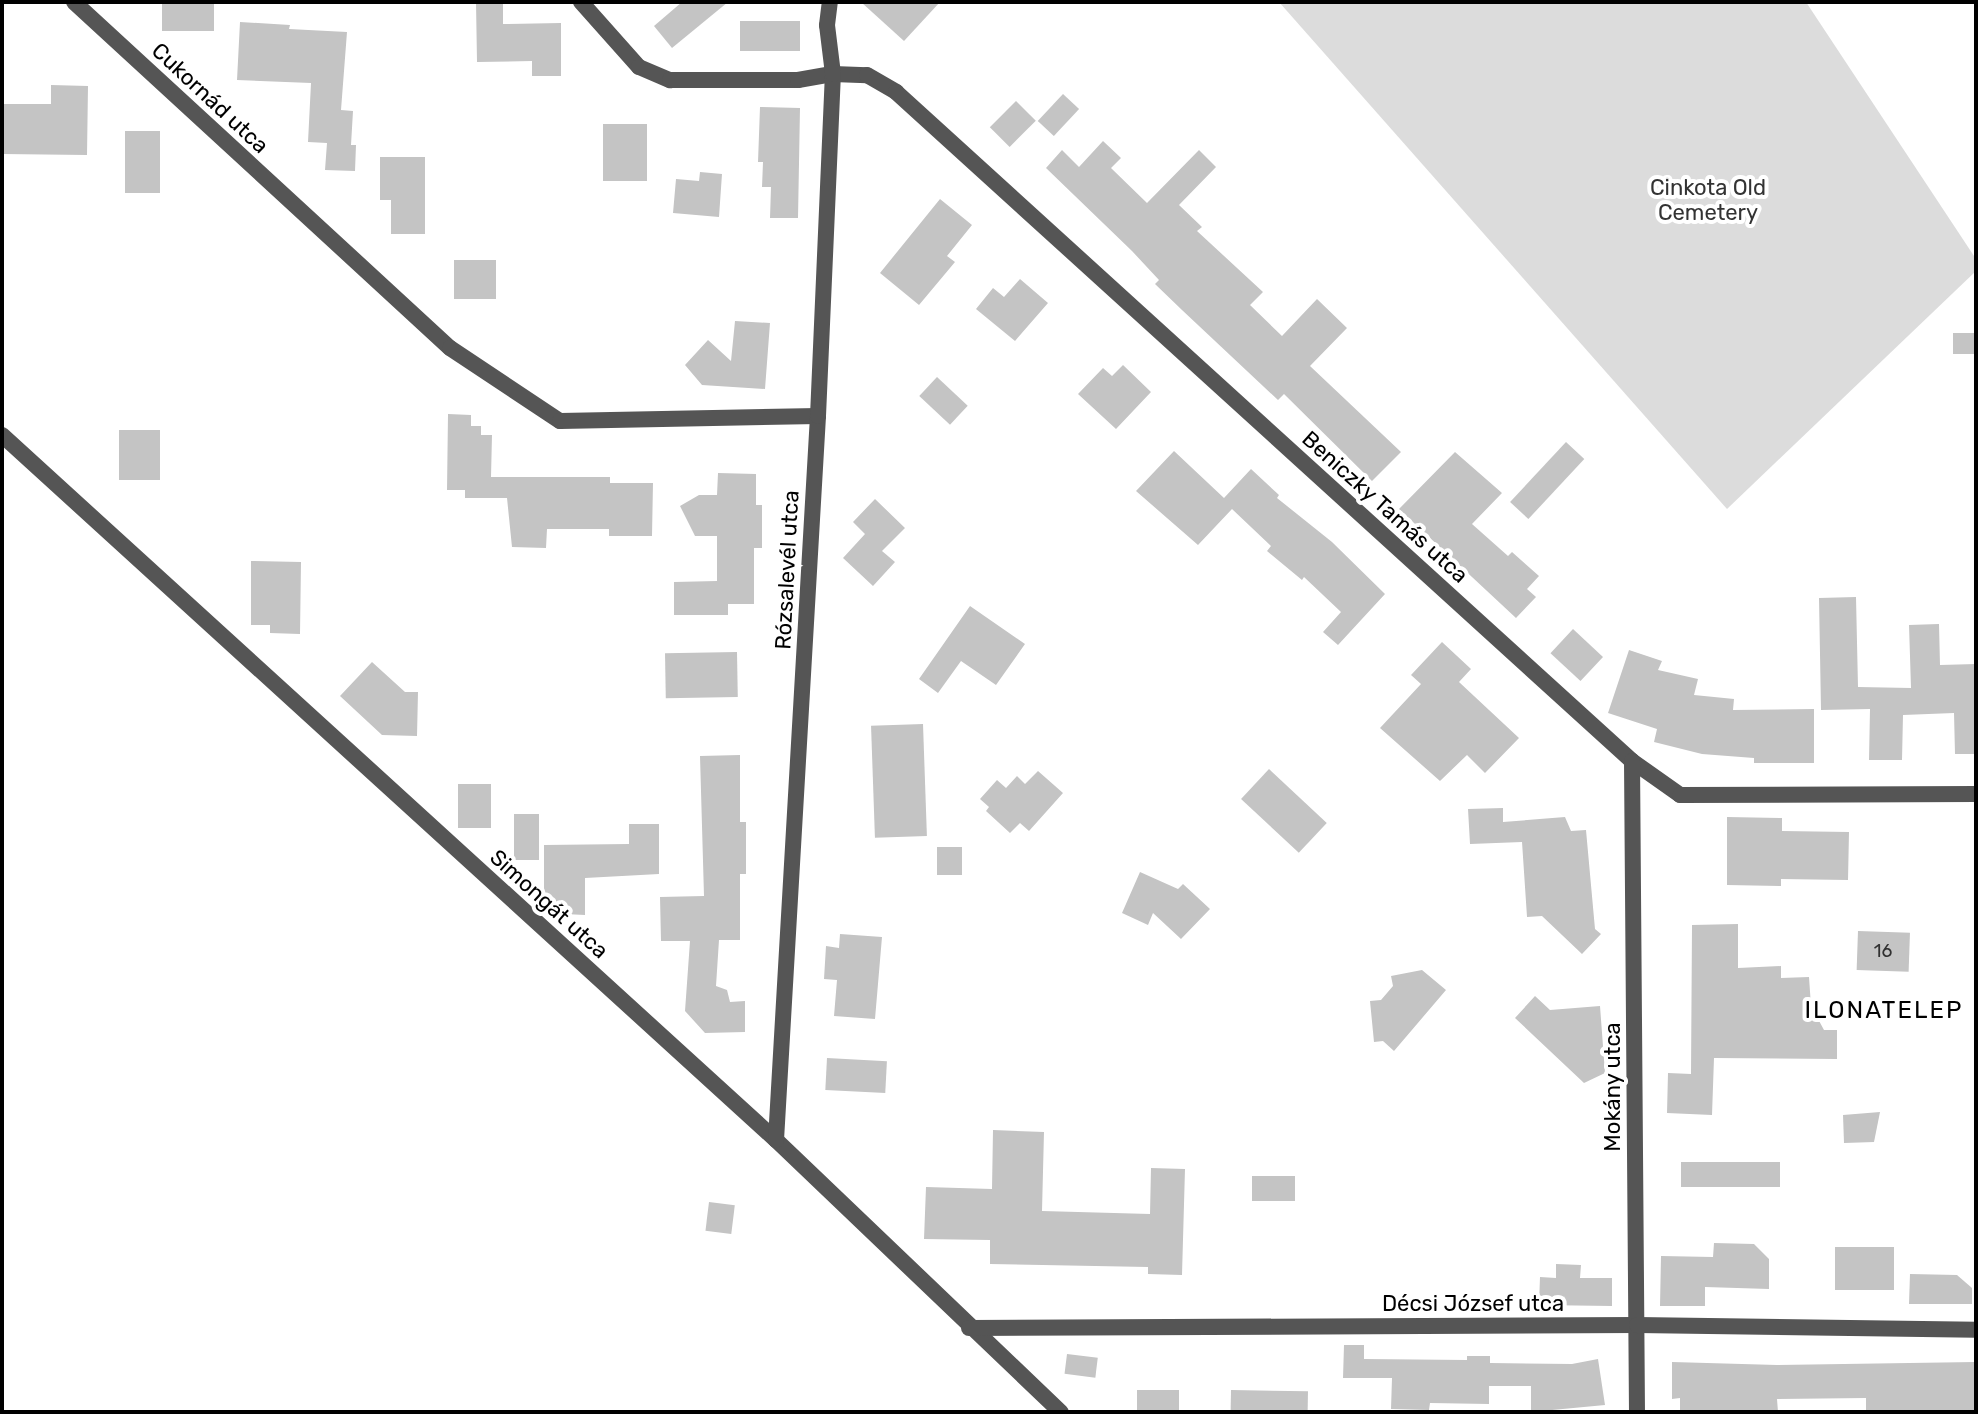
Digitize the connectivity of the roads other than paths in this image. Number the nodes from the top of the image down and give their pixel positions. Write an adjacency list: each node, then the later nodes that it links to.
1 (74, 2): 5 (street, Cukornád utca)
2 (581, 2): 4 (street, Beniczky Tamás utca)
3 (830, 2): 4 (street, Rózsalevél utca)
4 (833, 74): 5 (street, Rózsalevél utca); 7 (street, Beniczky Tamás utca)
5 (818, 416): 9 (street, Rózsalevél utca)
6 (2, 435): 9 (street, Simongát utca)
7 (1632, 761): 8 (street, Beniczky Tamás utca); 10 (street, Mokány utca)
8 (1976, 794)
9 (776, 1140): 11 (street, Simongát utca)
10 (1637, 1325): 11 (street, Décsi József utca); 12 (street, Décsi József utca); 14 (street, Mokány utca)
11 (969, 1328): 13 (street, Simongát utca)
12 (1976, 1330)
13 (1061, 1412)
14 (1637, 1412)

